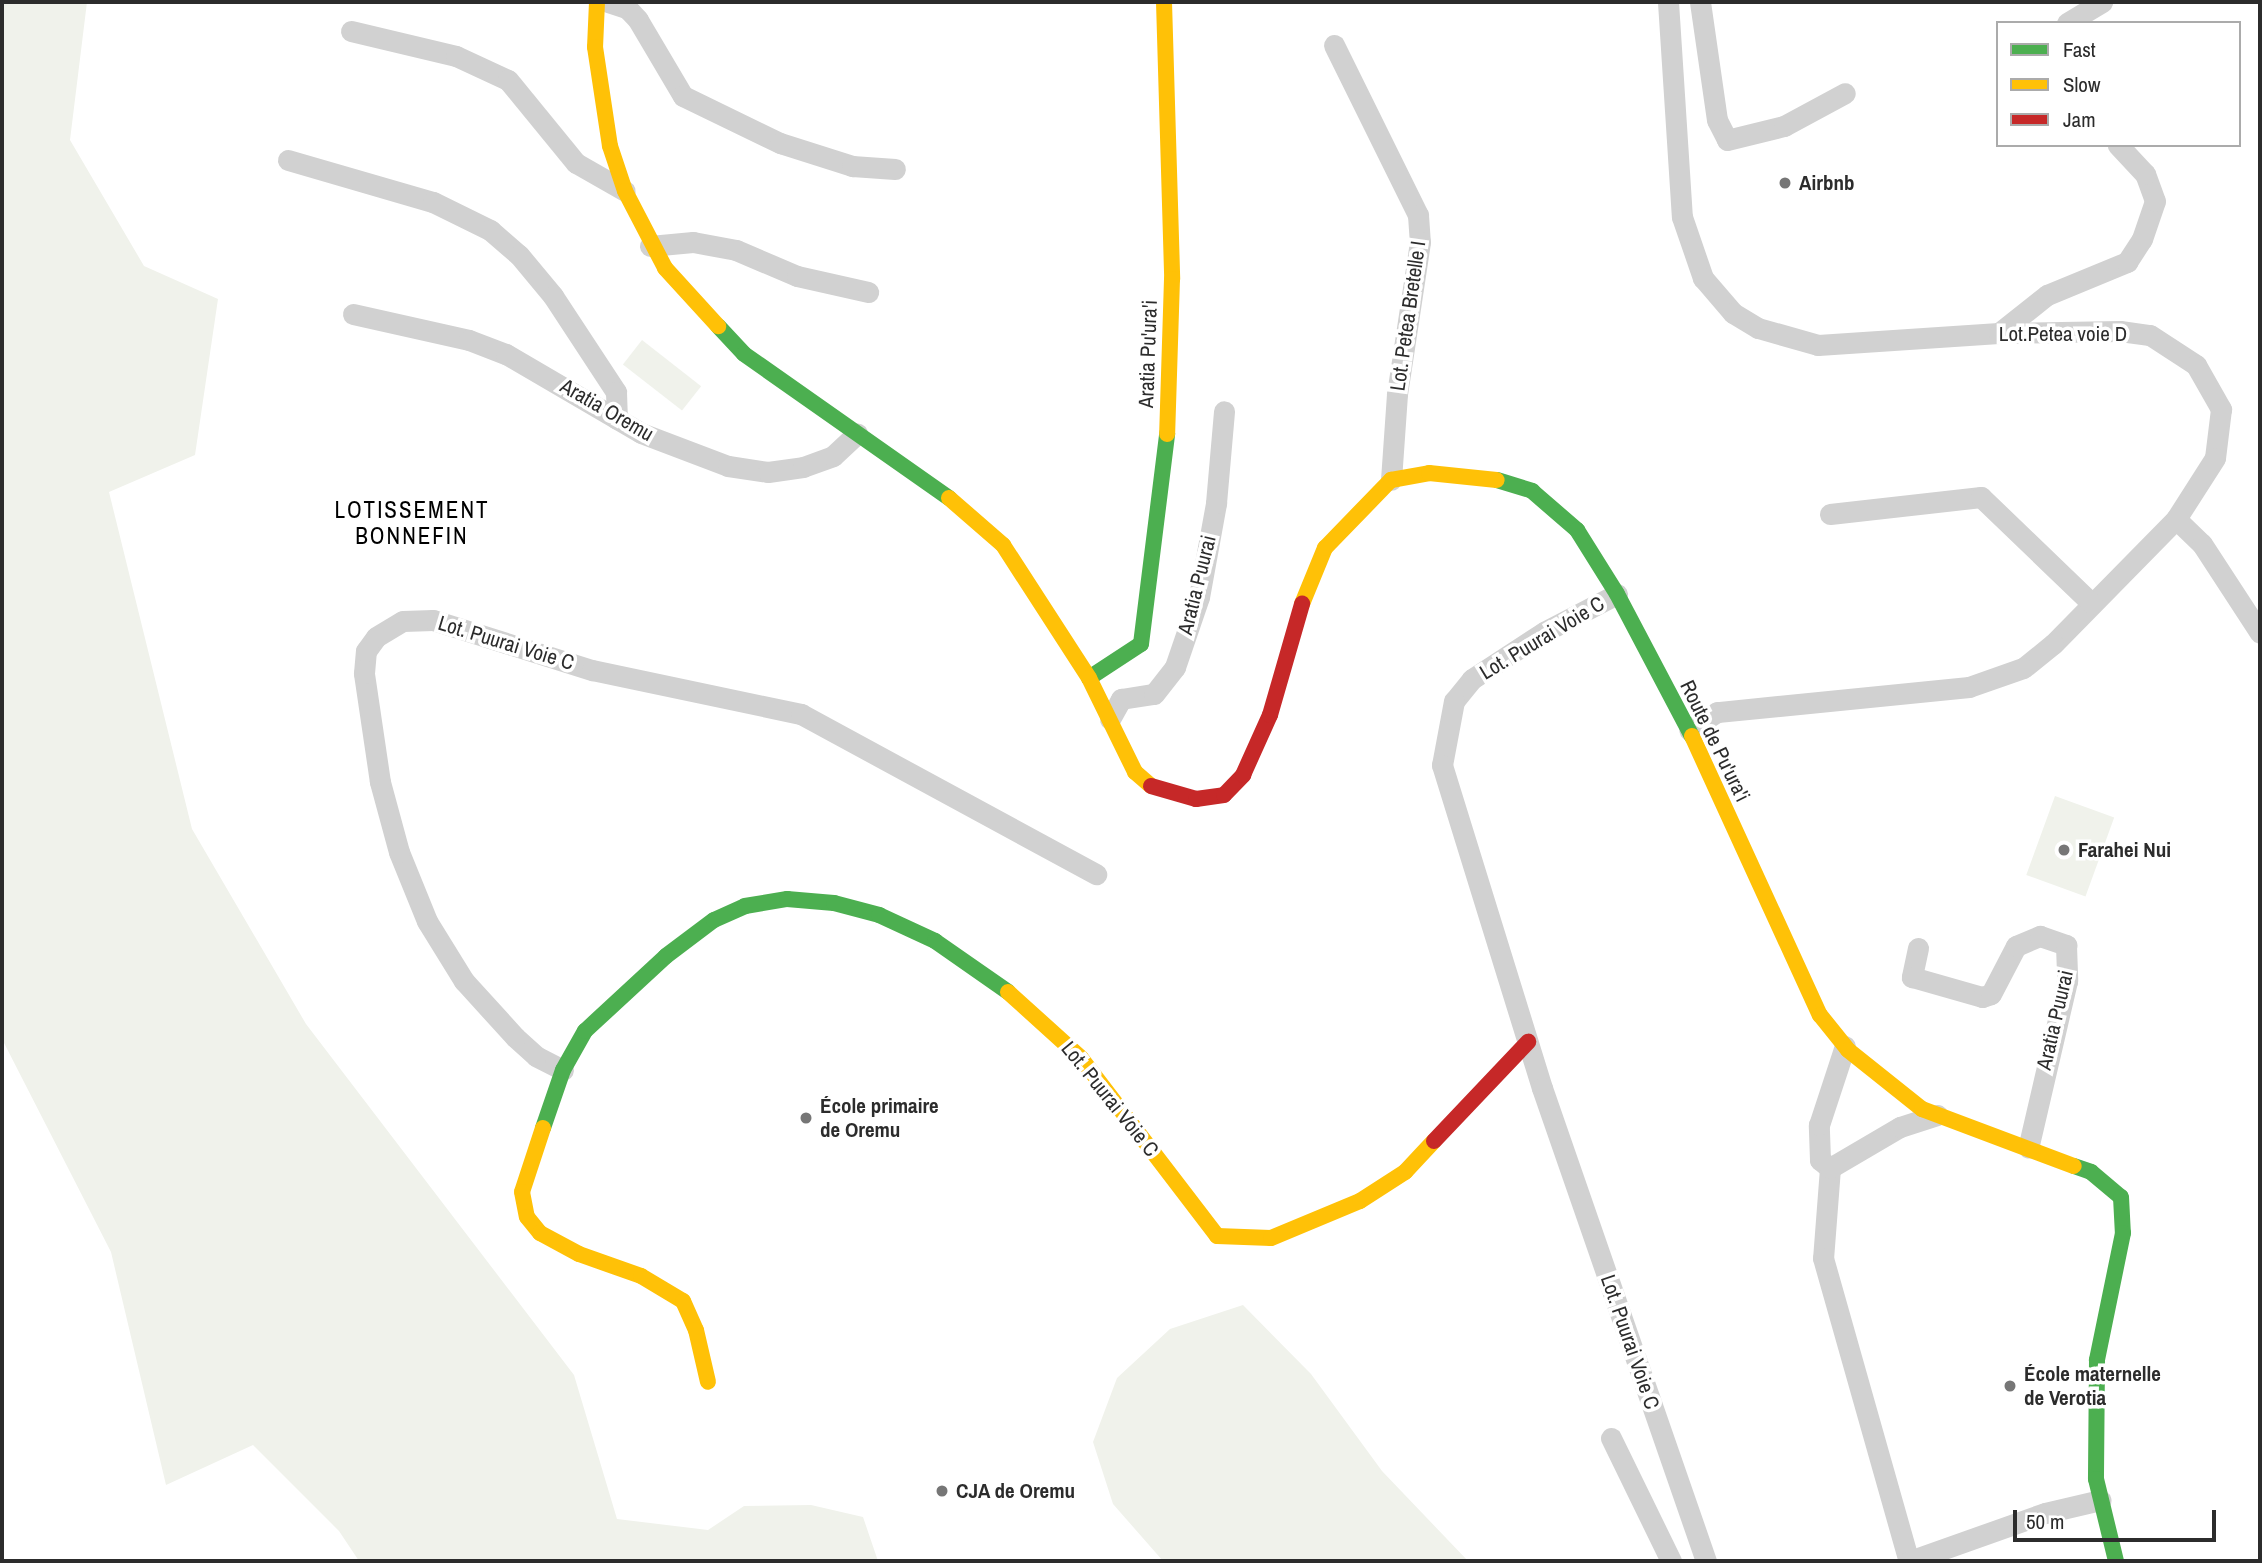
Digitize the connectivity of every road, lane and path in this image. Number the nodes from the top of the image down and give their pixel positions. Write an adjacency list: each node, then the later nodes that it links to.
1 (597, 2): 14 (main road)
2 (608, 2): 13 (street)
3 (1164, 2): 28 (main road, Aratia Pu'ura'i)
4 (1668, 2): 18 (street, Lot.Petea voie D)
5 (1700, 2): 10 (street)
6 (2102, 2): 7 (street)
7 (2070, 21)
8 (351, 31): 14 (street)
9 (1334, 45): 22 (street, Lot. Petea Bretelle I)
10 (1846, 93)
11 (2120, 147): 18 (street)
12 (288, 160): 20 (street)
13 (895, 169)
14 (625, 191): 15 (main road)
15 (650, 246): 16 (street); 21 (main road)
16 (868, 292)
17 (353, 314): 20 (street, Aratia Oremu)
18 (1999, 334): 24 (street, Lot.Petea voie D)
19 (1224, 411): 29 (street, Aratia Puurai)
20 (617, 419): 21 (street, Aratia Oremu)
21 (857, 434): 28 (main road)
22 (1391, 480): 25 (main road, Route de Pu'ura'i); 29 (main road)
23 (1830, 514): 26 (street)
24 (2176, 519): 26 (street, Lot.Petea voie D); 27 (street)
25 (1617, 594): 30 (main road, Route de Pu'ura'i); 33 (street, Lot. Puurai Voie C)
26 (2092, 604): 30 (street, Lot.Petea voie D)
27 (2260, 633)
28 (1089, 678): 29 (main road)
29 (1110, 719)
30 (1689, 730): 34 (main road, Route de Pu'ura'i)
31 (1096, 874): 35 (street, Lot. Puurai Voie C)
32 (1918, 948): 37 (street, Aratia Puurai)
33 (1528, 1042): 35 (main road, Lot. Puurai Voie C); 43 (street, Lot. Puurai Voie C)
34 (1845, 1046): 36 (main road, Route de Pu'ura'i); 38 (street)
35 (563, 1070): 39 (main road, Lot. Puurai Voie C)
36 (1937, 1115): 37 (main road, Route de Pu'ura'i); 38 (street)
37 (2028, 1148): 41 (main road, Route de Pu'ura'i)
38 (1830, 1168): 44 (street)
39 (708, 1382)
40 (1611, 1438): 42 (street)
41 (2101, 1500): 44 (street); 45 (main road, Route de Pu'ura'i)
42 (1671, 1561)
43 (1706, 1561)
44 (1910, 1561)
45 (2116, 1561)

